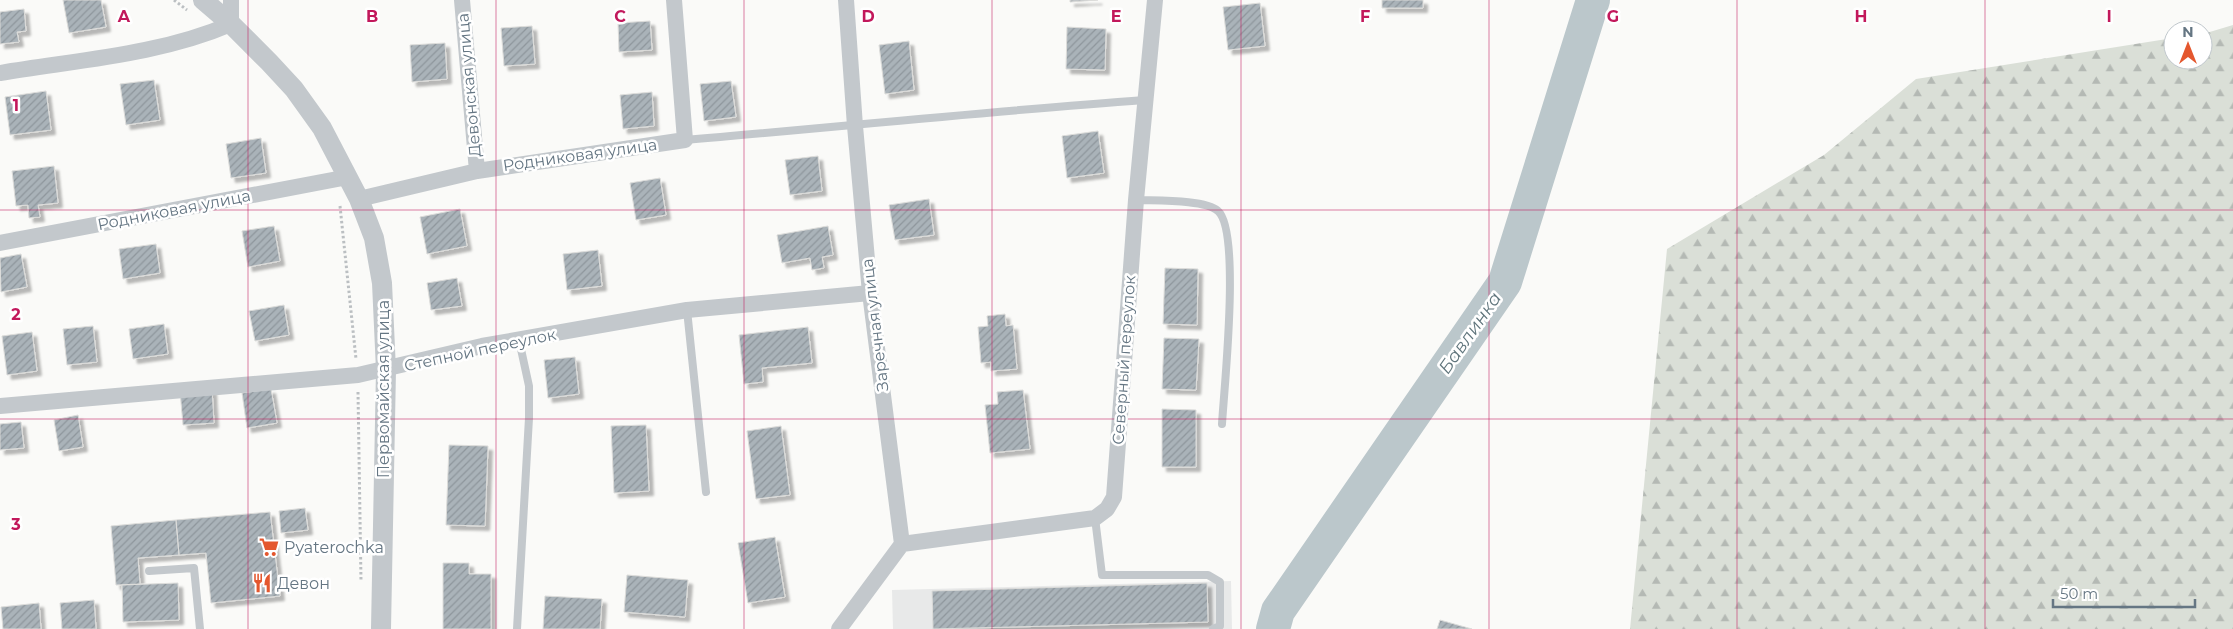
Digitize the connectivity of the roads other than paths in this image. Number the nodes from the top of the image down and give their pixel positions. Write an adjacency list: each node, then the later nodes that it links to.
1 (203, 0): 7 (street, Первомайская улица)
2 (231, 0): 7 (street)
3 (462, 0): 12 (street, Девонская улица)
4 (674, 0): 11 (street)
5 (846, 0): 10 (street, Заречная улица)
6 (1155, 0): 9 (street, Северный переулок)
7 (222, 28): 8 (street); 13 (street, Первомайская улица)
8 (0, 73)
9 (1145, 100): 10 (lane); 15 (street, Северный переулок)
10 (854, 126): 11 (lane); 17 (street, Заречная улица)
11 (685, 140): 12 (street, Родниковая улица)
12 (477, 171): 14 (street, Родниковая улица)
13 (342, 178): 14 (street, Первомайская улица); 16 (street, Родниковая улица)
14 (359, 199): 20 (street, Первомайская улица)
15 (1136, 200): 22 (lane); 24 (street, Северный переулок)
16 (0, 243)
17 (870, 294): 18 (street, Степной переулок); 25 (street, Заречная улица)
18 (687, 310): 19 (street, Степной переулок); 23 (lane)
19 (519, 340): 20 (street, Степной переулок); 29 (lane)
20 (386, 370): 21 (street, Степной переулок); 28 (street, Первомайская улица)
21 (0, 406)
22 (1222, 424)
23 (706, 492)
24 (1095, 518): 25 (street); 31 (lane)
25 (902, 544): 30 (street)
26 (148, 571): 27 (lane)
27 (200, 629)
28 (381, 629)
29 (517, 629)
30 (838, 629)
31 (1212, 629)

